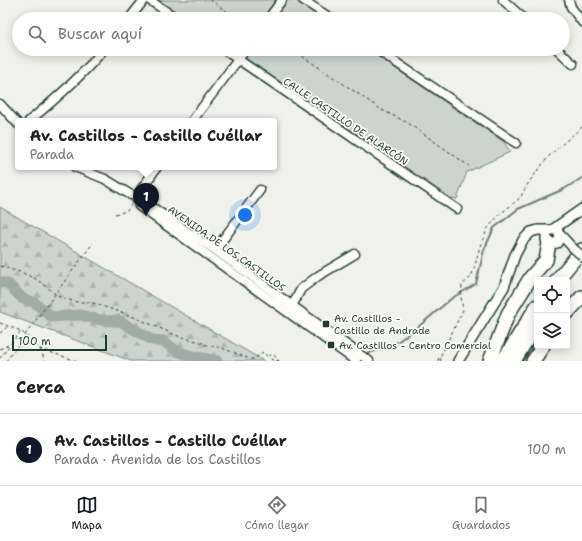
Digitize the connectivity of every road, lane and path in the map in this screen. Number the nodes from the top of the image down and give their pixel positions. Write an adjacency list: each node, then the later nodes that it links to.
1 (144, 0): 8 (street)
2 (149, 0): 9 (street)
3 (210, 0): 10 (path)
4 (282, 0): 11 (street)
5 (303, 0): 12 (street)
6 (503, 0): 13 (street)
7 (569, 0): 14 (street)
8 (135, 12)
9 (167, 12)
10 (228, 12)
11 (273, 12)
12 (321, 12)
13 (516, 12)
14 (582, 22)
15 (97, 56): 24 (street)
16 (234, 56): 21 (street, CALLE CASTILLO DE ALARCÓN)
17 (240, 56): 21 (street)
18 (302, 56): 29 (path)
19 (386, 56): 28 (street)
20 (564, 56): 22 (street)
21 (238, 59): 25 (street); 34 (street, CALLE CASTILLO DE ALARCÓN)
22 (573, 64)
23 (0, 104): 26 (street)
24 (32, 118)
25 (194, 118)
26 (15, 121)
27 (582, 127): 61 (path)
28 (516, 143)
29 (469, 166)
30 (82, 170): 33 (street)
31 (156, 170): 33 (street)
32 (260, 190): 40 (street)
33 (137, 196): 36 (path); 40 (street, AVENIDA DE LOS CASTILLOS); 68 (street, AVENIDA DE LOS CASTILLOS)
34 (457, 209)
35 (582, 209): 37 (street)
36 (115, 214)
37 (553, 236): 39 (street); 72 (street); 73 (highway)
38 (93, 243): 56 (path, bridge)
39 (578, 249): 42 (street, bridge); 45 (highway)
40 (216, 250): 48 (street, AVENIDA DE LOS CASTILLOS)
41 (355, 254): 48 (street)
42 (582, 256)
43 (582, 263): 46 (highway)
44 (0, 266): 63 (path)
45 (559, 277)
46 (570, 278)
47 (582, 297): 49 (highway)
48 (292, 306): 69 (street, AVENIDA DE LOS CASTILLOS)
49 (570, 310)
50 (534, 311): 74 (highway)
51 (0, 323): 52 (path)
52 (8, 326): 54 (path); 55 (path)
53 (534, 328): 75 (highway)
54 (21, 331): 56 (path); 57 (path)
55 (0, 333)
56 (25, 335): 59 (path); 64 (path)
57 (11, 344): 58 (path); 62 (path)
58 (0, 349)
59 (40, 349): 65 (path); 66 (path)
60 (541, 349): 76 (highway)
61 (440, 357): 70 (path); 71 (path)
62 (0, 358)
63 (270, 358): 67 (path); 67 (path)
64 (6, 361)
65 (45, 361)
66 (76, 361)
67 (279, 361)
68 (356, 361)
69 (368, 361)
70 (438, 361)
71 (441, 361)
72 (458, 361)
73 (490, 361)
74 (503, 361)
75 (514, 361)
76 (533, 361)

